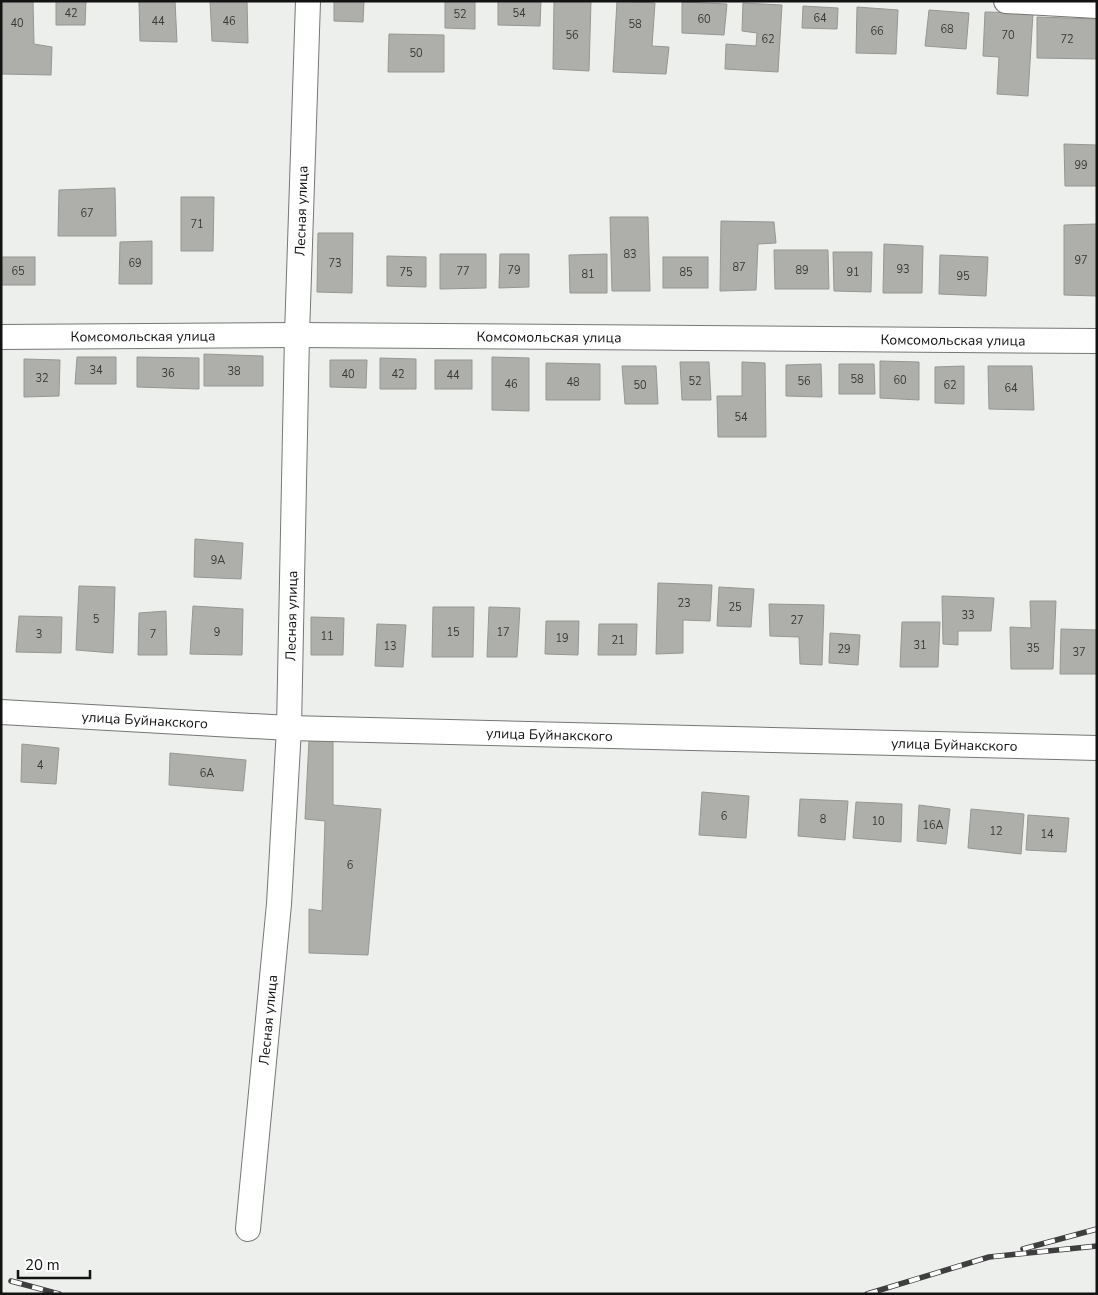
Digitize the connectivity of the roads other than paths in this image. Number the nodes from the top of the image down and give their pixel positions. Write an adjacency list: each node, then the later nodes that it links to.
1 (308, 1): 4 (street, Лесная улица)
2 (1006, 1): 3 (street)
3 (1097, 6)
4 (297, 335): 5 (street, Комсомольская улица); 6 (street, Комсомольская улица); 8 (street, Лесная улица)
5 (1, 337)
6 (1097, 341)
7 (1, 712): 8 (street, улица Буйнакского)
8 (289, 728): 9 (street, улица Буйнакского); 10 (street, Лесная улица)
9 (1097, 748)
10 (248, 1229)

